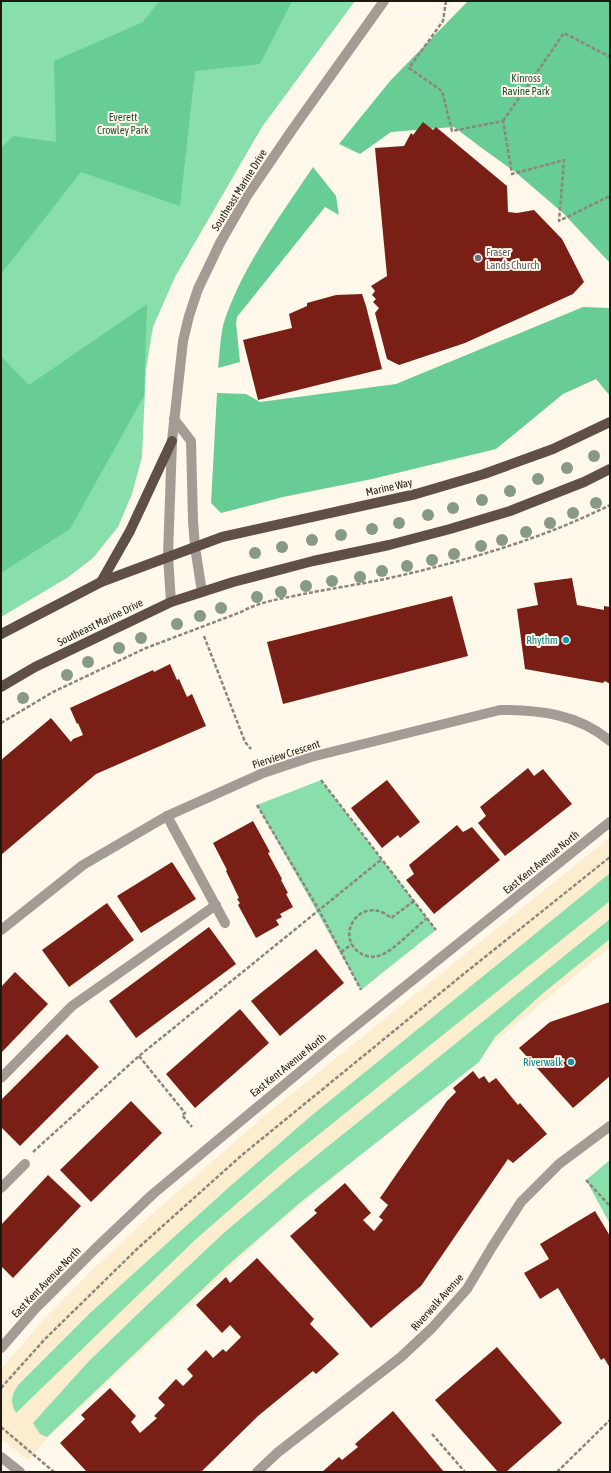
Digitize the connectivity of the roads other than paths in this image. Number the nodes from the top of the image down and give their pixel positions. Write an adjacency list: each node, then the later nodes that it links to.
1 (384, 1): 2 (street, Southeast Marine Drive)
2 (174, 419): 4 (street, Southeast Marine Drive); 6 (street)
3 (610, 422): 6 (main road, Marine Way)
4 (172, 441): 7 (street, Southeast Marine Drive); 8 (main road)
5 (610, 469): 9 (main road)
6 (195, 547): 7 (main road, Marine Way); 9 (street)
7 (168, 556): 8 (main road); 10 (street, Southeast Marine Drive)
8 (101, 582): 11 (main road)
9 (202, 592): 10 (main road)
10 (171, 602): 12 (main road, Southeast Marine Drive)
11 (1, 634)
12 (1, 687)
13 (610, 741): 14 (street, Pierview Crescent)
14 (167, 816): 16 (street); 18 (street, Pierview Crescent)
15 (610, 822): 23 (street, East Kent Avenue North)
16 (216, 905): 17 (street); 19 (street)
17 (225, 923)
18 (1, 930)
19 (1, 1078)
20 (610, 1126): 26 (street, Riverwalk Avenue)
21 (25, 1164): 22 (street)
22 (1, 1188)
23 (1, 1348)
24 (1, 1456): 25 (street)
25 (20, 1472)
26 (257, 1472)

